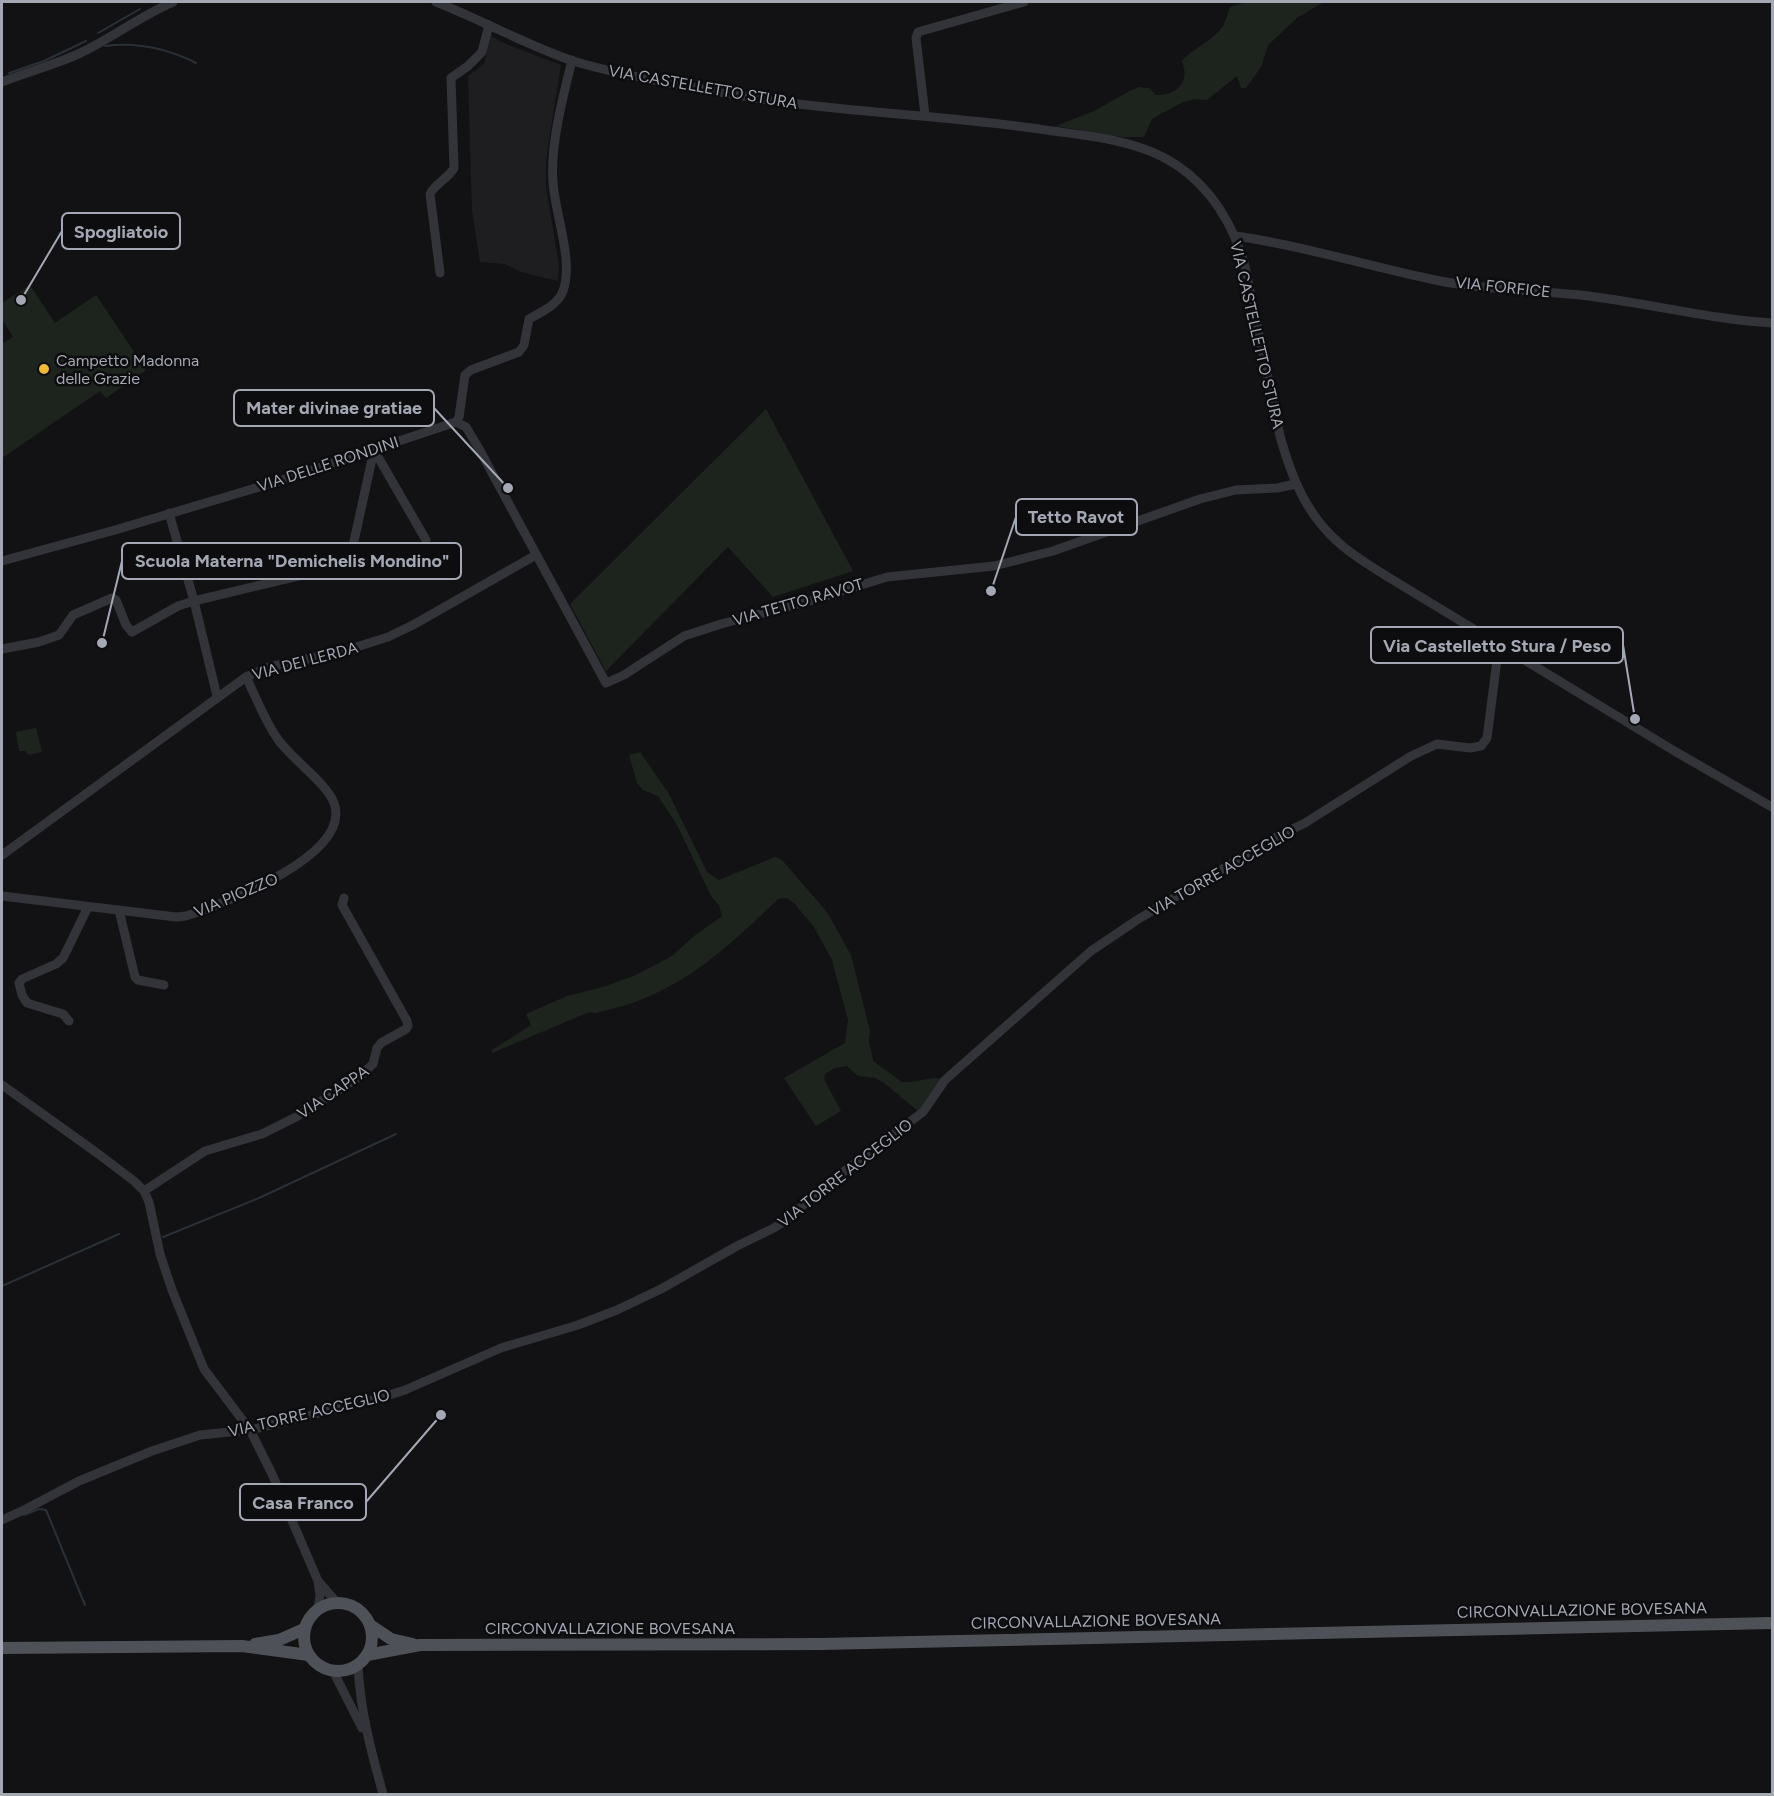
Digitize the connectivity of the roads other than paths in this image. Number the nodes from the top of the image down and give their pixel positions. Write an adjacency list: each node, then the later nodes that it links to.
1 (173, 2): 6 (street)
2 (436, 2): 4 (street, VIA CASTELLETTO STURA)
3 (1024, 2): 7 (street)
4 (489, 25): 5 (street, VIA CASTELLETTO STURA); 9 (street)
5 (572, 60): 7 (street, VIA CASTELLETTO STURA); 11 (street)
6 (2, 82)
7 (925, 116): 8 (street, VIA CASTELLETTO STURA)
8 (1236, 236): 10 (street, VIA FORFICE); 13 (street, VIA CASTELLETTO STURA)
9 (440, 273)
10 (1773, 323)
11 (456, 423): 12 (street, VIA DELLE RONDINI); 16 (street, VIA TETTO RAVOT)
12 (374, 450): 14 (street, VIA DELLE RONDINI); 15 (street); 18 (street)
13 (1296, 484): 16 (street, VIA TETTO RAVOT); 19 (street, VIA CASTELLETTO STURA)
14 (169, 513): 17 (street, VIA DELLE RONDINI); 18 (street)
15 (426, 540)
16 (537, 555): 21 (street, VIA DEI LERDA)
17 (2, 561)
18 (194, 601): 20 (street); 22 (street)
19 (1499, 644): 23 (street, VIA CASTELLETTO STURA); 33 (street, VIA TORRE ACCEGLIO)
20 (2, 650)
21 (246, 677): 22 (street, VIA DEI LERDA); 28 (street, VIA PIOZZO)
22 (217, 696): 24 (street, VIA DEI LERDA)
23 (1773, 807)
24 (2, 855)
25 (2, 896): 27 (street, VIA PIOZZO)
26 (345, 897): 32 (street, VIA CAPPA)
27 (88, 907): 28 (street, VIA PIOZZO); 30 (street)
28 (119, 910): 29 (street)
29 (164, 985)
30 (69, 1022)
31 (2, 1085): 32 (street)
32 (144, 1191): 33 (street)
33 (250, 1430): 34 (street, VIA TORRE ACCEGLIO); 35 (street)
34 (2, 1520)
35 (318, 1581): 36 (street); 37 (street)
36 (337, 1603): 37 (main road); 39 (main road)
37 (318, 1609): 40 (main road)
38 (1773, 1623): 41 (main road, CIRCONVALLAZIONE BOVESANA)
39 (370, 1625): 41 (main road, CIRCONVALLAZIONE BOVESANA); 45 (main road)
40 (304, 1629): 42 (main road); 44 (main road)
41 (420, 1645): 45 (main road, CIRCONVALLAZIONE BOVESANA)
42 (242, 1646): 43 (main road); 44 (main road)
43 (2, 1648)
44 (309, 1655): 47 (main road)
45 (367, 1655): 46 (main road)
46 (358, 1665): 47 (main road); 48 (street)
47 (333, 1671): 48 (street)
48 (367, 1738): 49 (street)
49 (383, 1794)

